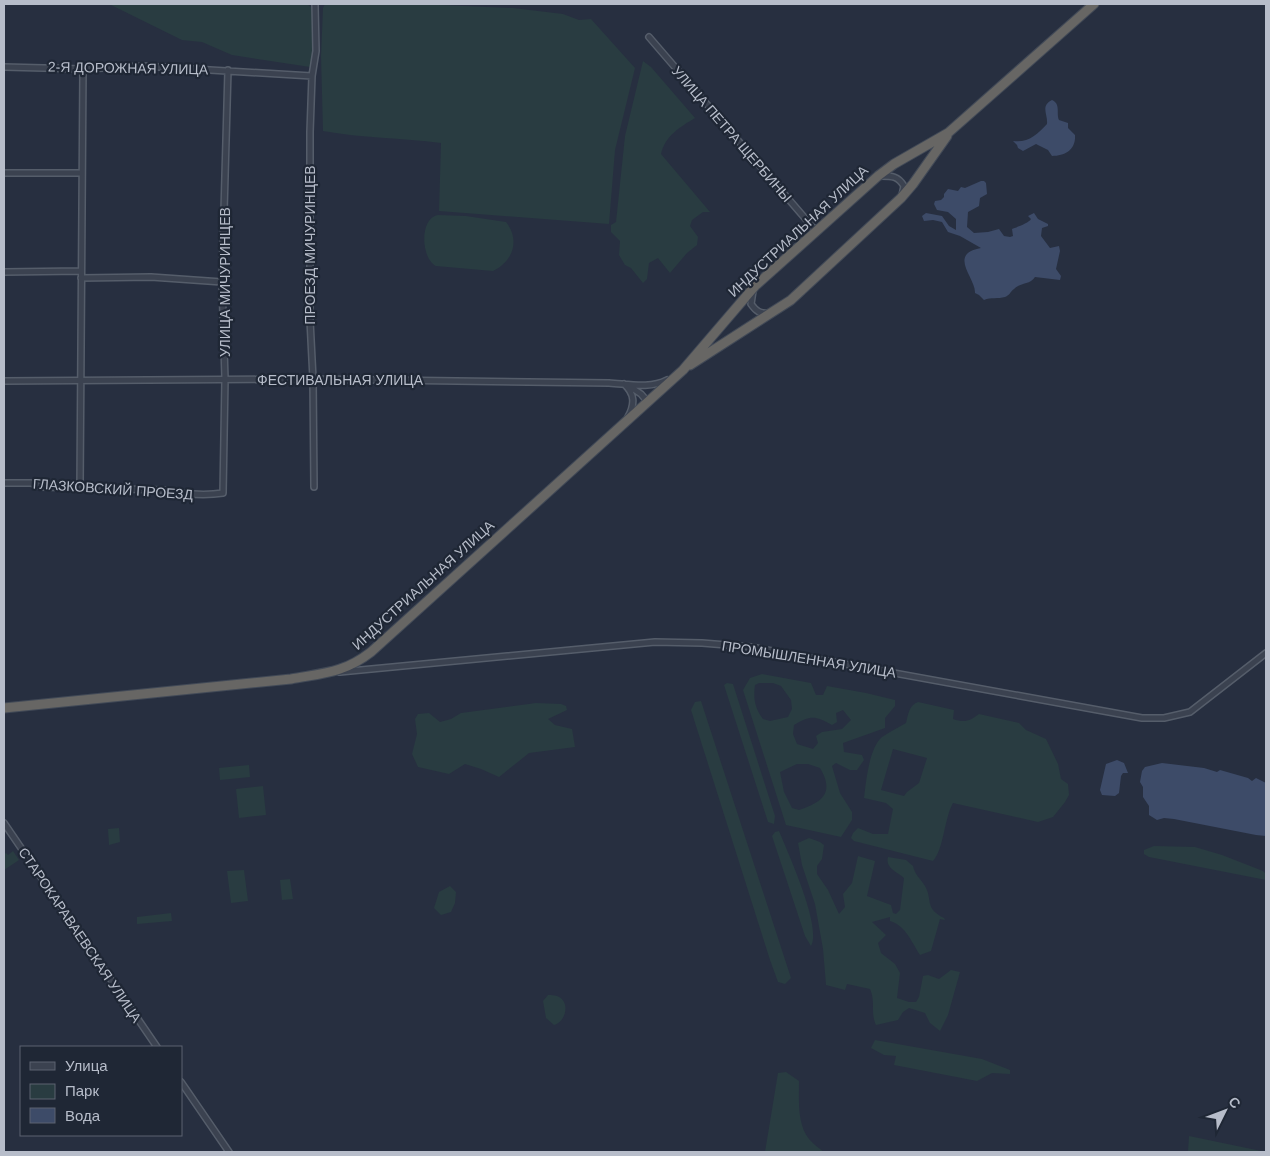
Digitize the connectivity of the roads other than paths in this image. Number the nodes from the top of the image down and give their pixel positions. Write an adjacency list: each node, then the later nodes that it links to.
1 (315, 4): 7 (street, ПРОЕЗД МИЧУРИНЦЕВ)
2 (1094, 4): 8 (highway, ИНДУСТРИАЛЬНАЯ УЛИЦА)
3 (649, 37): 13 (street, УЛИЦА ПЕТРА ЩЕРБИНЫ)
4 (4, 67): 5 (street, 2-Я ДОРОЖНАЯ УЛИЦА)
5 (83, 69): 6 (street, 2-Я ДОРОЖНАЯ УЛИЦА); 10 (street)
6 (228, 70): 7 (street, 2-Я ДОРОЖНАЯ УЛИЦА); 17 (street, УЛИЦА МИЧУРИНЦЕВ)
7 (312, 76): 22 (street, ПРОЕЗД МИЧУРИНЦЕВ)
8 (948, 134): 11 (highway, ИНДУСТРИАЛЬНАЯ УЛИЦА); 12 (highway, ИНДУСТРИАЛЬНАЯ УЛИЦА)
9 (4, 173): 10 (street)
10 (82, 173): 14 (street)
11 (878, 176): 12 (street); 13 (highway, ИНДУСТРИАЛЬНАЯ УЛИЦА)
12 (901, 198): 19 (highway, ИНДУСТРИАЛЬНАЯ УЛИЦА)
13 (816, 231): 18 (highway, ИНДУСТРИАЛЬНАЯ УЛИЦА)
14 (81, 271): 15 (street); 16 (street)
15 (4, 272)
16 (81, 278): 17 (street); 24 (street)
17 (222, 282): 21 (street, УЛИЦА МИЧУРИНЦЕВ)
18 (755, 286): 19 (street); 20 (highway, ИНДУСТРИАЛЬНАЯ УЛИЦА)
19 (774, 312): 20 (highway, ИНДУСТРИАЛЬНАЯ УЛИЦА)
20 (679, 373): 25 (street, ФЕСТИВАЛЬНАЯ УЛИЦА); 26 (highway, ИНДУСТРИАЛЬНАЯ УЛИЦА)
21 (225, 379): 22 (street, ФЕСТИВАЛЬНАЯ УЛИЦА); 24 (street, ФЕСТИВАЛЬНАЯ УЛИЦА); 31 (street, УЛИЦА МИЧУРИНЦЕВ)
22 (312, 379): 25 (street, ФЕСТИВАЛЬНАЯ УЛИЦА); 29 (street, ПРОЕЗД МИЧУРИНЦЕВ)
23 (4, 381): 24 (street, ФЕСТИВАЛЬНАЯ УЛИЦА)
24 (80, 381): 30 (street)
25 (624, 384): 26 (street); 27 (street)
26 (647, 401): 27 (highway, ИНДУСТРИАЛЬНАЯ УЛИЦА)
27 (626, 420): 33 (highway, ИНДУСТРИАЛЬНАЯ УЛИЦА)
28 (4, 483): 30 (street, ГЛАЗКОВСКИЙ ПРОЕЗД)
29 (314, 487)
30 (80, 488): 31 (street, ГЛАЗКОВСКИЙ ПРОЕЗД)
31 (223, 493)
32 (1266, 653): 33 (street, ПРОМЫШЛЕННАЯ УЛИЦА)
33 (328, 673): 34 (highway, ИНДУСТРИАЛЬНАЯ УЛИЦА)
34 (4, 708)
35 (4, 823): 36 (street, СТАРОКАРАВАЕВСКАЯ УЛИЦА)
36 (156, 1046)
37 (182, 1083): 38 (street)
38 (229, 1152)

